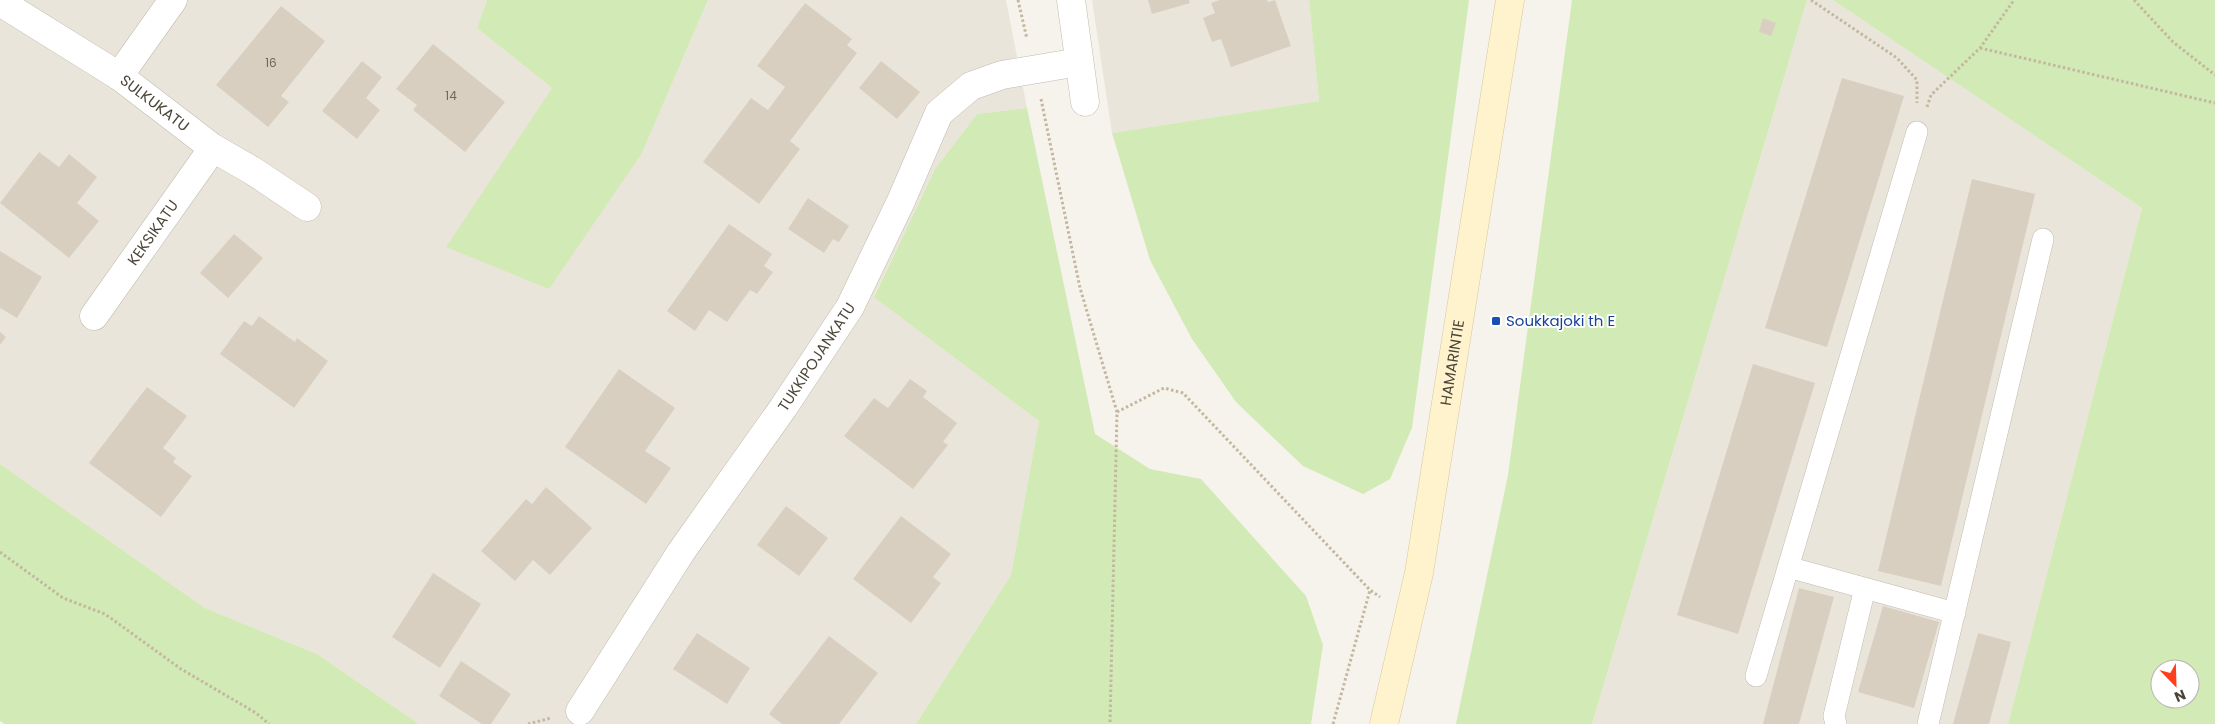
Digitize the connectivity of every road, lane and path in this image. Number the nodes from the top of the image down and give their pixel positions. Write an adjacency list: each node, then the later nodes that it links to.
1 (173, 0): 13 (street)
2 (1018, 0): 11 (path)
3 (1070, 0): 10 (street)
4 (1510, 0): 27 (main road, HAMARINTIE)
5 (1811, 0): 16 (path)
6 (2014, 0): 9 (path)
7 (2134, 0): 12 (path)
8 (0, 2): 13 (street, SULKUKATU)
9 (1980, 48): 15 (path); 16 (path)
10 (1079, 62): 11 (street, TUKKIPOJANKATU); 14 (street)
11 (1035, 70): 21 (path); 29 (street, TUKKIPOJANKATU)
12 (2215, 75)
13 (119, 76): 17 (street, SULKUKATU)
14 (1085, 102)
15 (2215, 103)
16 (1917, 132): 23 (lane)
17 (213, 148): 18 (street, SULKUKATU); 20 (street, KEKSIKATU)
18 (307, 207)
19 (2043, 239): 26 (lane)
20 (94, 316)
21 (1116, 412): 25 (path); 31 (path)
22 (0, 552): 30 (path)
23 (1788, 567): 24 (lane); 28 (lane)
24 (1865, 588): 26 (lane); 34 (lane)
25 (1370, 590): 27 (path); 32 (path)
26 (1955, 613): 35 (lane)
27 (1409, 618): 33 (main road, HAMARINTIE)
28 (1756, 676)
29 (580, 711)
30 (269, 724)
31 (1110, 724)
32 (1334, 724)
33 (1384, 724)
34 (1836, 724)
35 (1928, 724)

